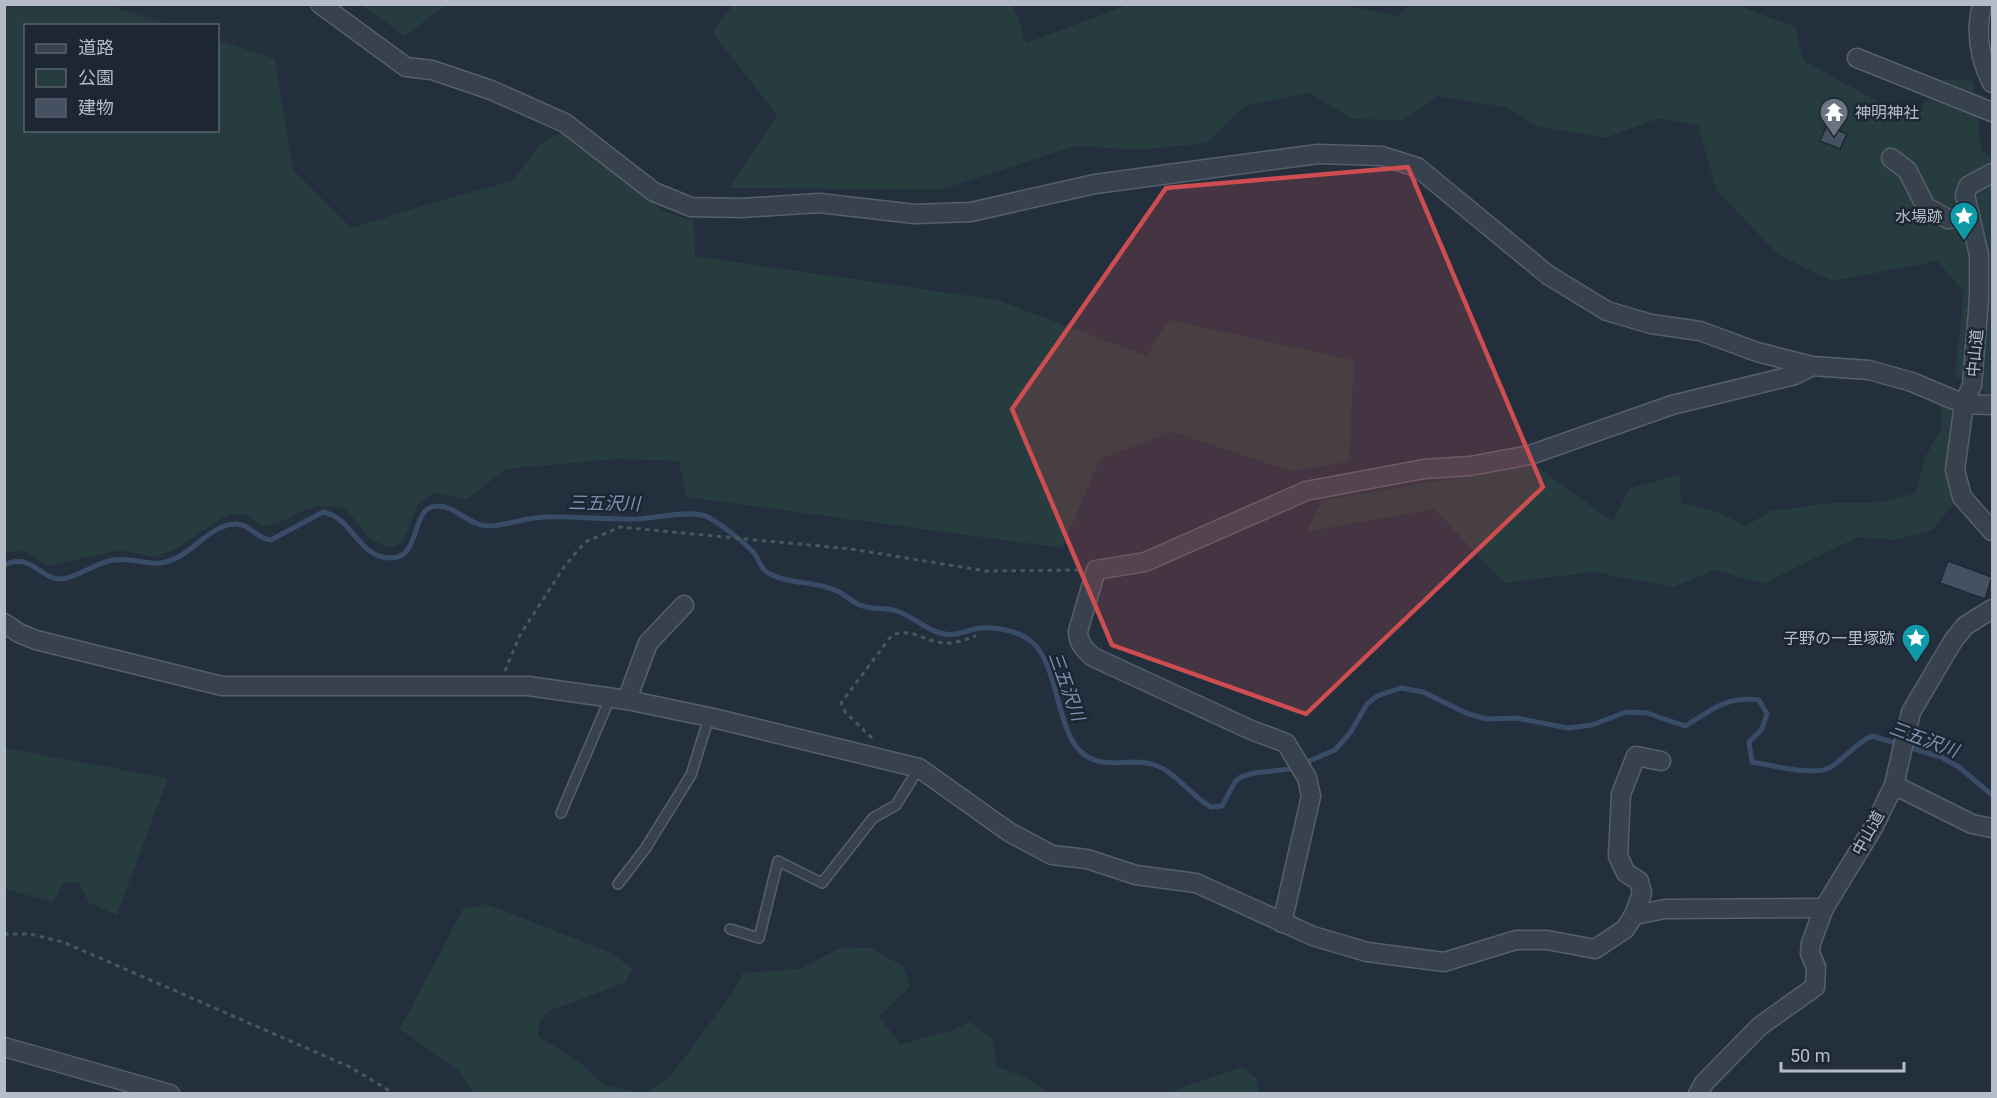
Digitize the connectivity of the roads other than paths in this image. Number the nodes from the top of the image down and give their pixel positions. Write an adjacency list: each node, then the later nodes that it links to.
1 (320, 4): 9 (street)
2 (1982, 4): 4 (street)
3 (1857, 58): 5 (street)
4 (1992, 83)
5 (1992, 112)
6 (1891, 158): 8 (street)
7 (1992, 173): 8 (street, 中山道)
8 (1970, 217): 10 (street, 中山道)
9 (1812, 366): 10 (street); 26 (street)
10 (1964, 404): 11 (street); 12 (street, 中山道)
11 (1992, 405)
12 (1992, 531)
13 (684, 605): 16 (street)
14 (1992, 609): 20 (street, 中山道)
15 (4, 623): 16 (street)
16 (619, 699): 17 (street); 21 (lane)
17 (709, 717): 19 (street); 23 (lane)
18 (1661, 761): 25 (street)
19 (919, 768): 26 (street); 27 (lane)
20 (1894, 785): 22 (street); 24 (street, 中山道)
21 (561, 813)
22 (1992, 828)
23 (618, 884)
24 (1824, 909): 25 (street); 30 (street, 中山道)
25 (1634, 915): 26 (street)
26 (1282, 923)
27 (730, 929)
28 (4, 1047): 29 (street)
29 (170, 1094)
30 (1698, 1094)

